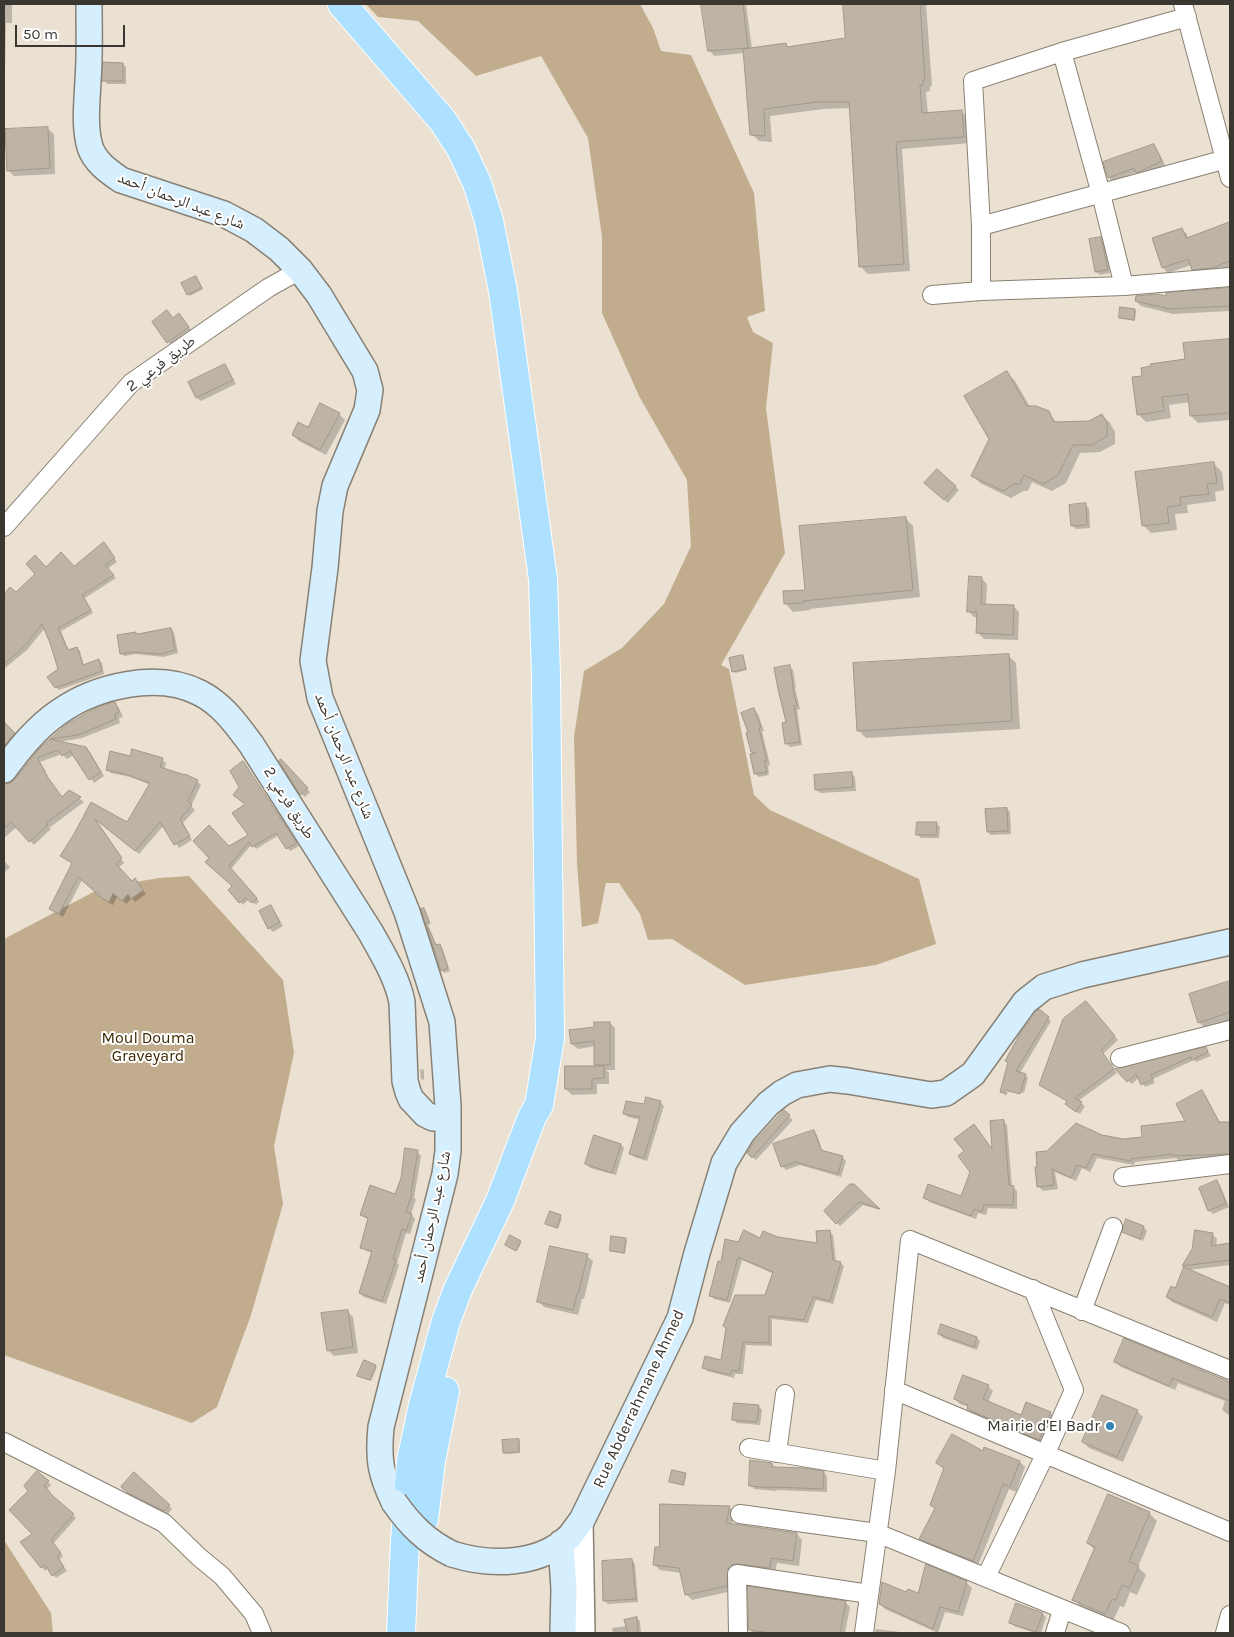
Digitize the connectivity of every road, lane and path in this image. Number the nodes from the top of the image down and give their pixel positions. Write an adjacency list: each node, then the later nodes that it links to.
1 (89, 4): 9 (main road, شارع عبد الرحمان أحمد)
2 (342, 4): 19 (main road)
3 (1185, 11): 4 (street); 5 (street)
4 (1062, 52): 7 (street); 8 (street)
5 (1227, 159): 6 (street); 7 (street)
6 (1230, 178)
7 (1100, 194): 8 (street); 11 (street)
8 (981, 226): 12 (street)
9 (300, 270): 14 (street, طريق فرعي 2); 20 (main road, شارع عبد الرحمان أحمد)
10 (1230, 277): 11 (street)
11 (1124, 286): 12 (street)
12 (981, 290): 13 (street)
13 (932, 295)
14 (4, 527)
15 (4, 770): 20 (main road, طريق فرعي 2)
16 (1230, 942): 35 (main road, Rue Abderrahmane Ahmed)
17 (1230, 1030): 18 (street)
18 (1120, 1058)
19 (539, 1105): 45 (main road); 46 (main road)
20 (448, 1117): 39 (main road, شارع عبد الرحمان أحمد, bridge)
21 (1230, 1164): 22 (street)
22 (1123, 1177)
23 (1113, 1227): 25 (street)
24 (1033, 1289): 25 (street); 27 (street); 32 (street)
25 (1082, 1311): 26 (street)
26 (1230, 1370)
27 (894, 1390): 32 (street); 33 (street)
28 (785, 1394): 31 (street)
29 (4, 1442): 44 (street)
30 (748, 1448): 31 (street)
31 (777, 1453): 33 (street)
32 (1045, 1455): 36 (street); 40 (street)
33 (886, 1471): 37 (street)
34 (740, 1514): 37 (street)
35 (582, 1520): 38 (main road, Rue Abderrahmane Ahmed); 48 (street)
36 (1230, 1532)
37 (877, 1533): 40 (street); 41 (street)
38 (561, 1543): 39 (main road, Rue Abderrahmane Ahmed); 47 (main road)
39 (452, 1554)
40 (986, 1577): 42 (street)
41 (869, 1594): 49 (street); 50 (street)
42 (1062, 1610): 51 (street); 52 (street)
43 (1230, 1615): 53 (street)
44 (262, 1633)
45 (401, 1633)
46 (417, 1633)
47 (563, 1633)
48 (584, 1633)
49 (738, 1633)
50 (864, 1633)
51 (1055, 1633)
52 (1121, 1633)
53 (1225, 1633)

